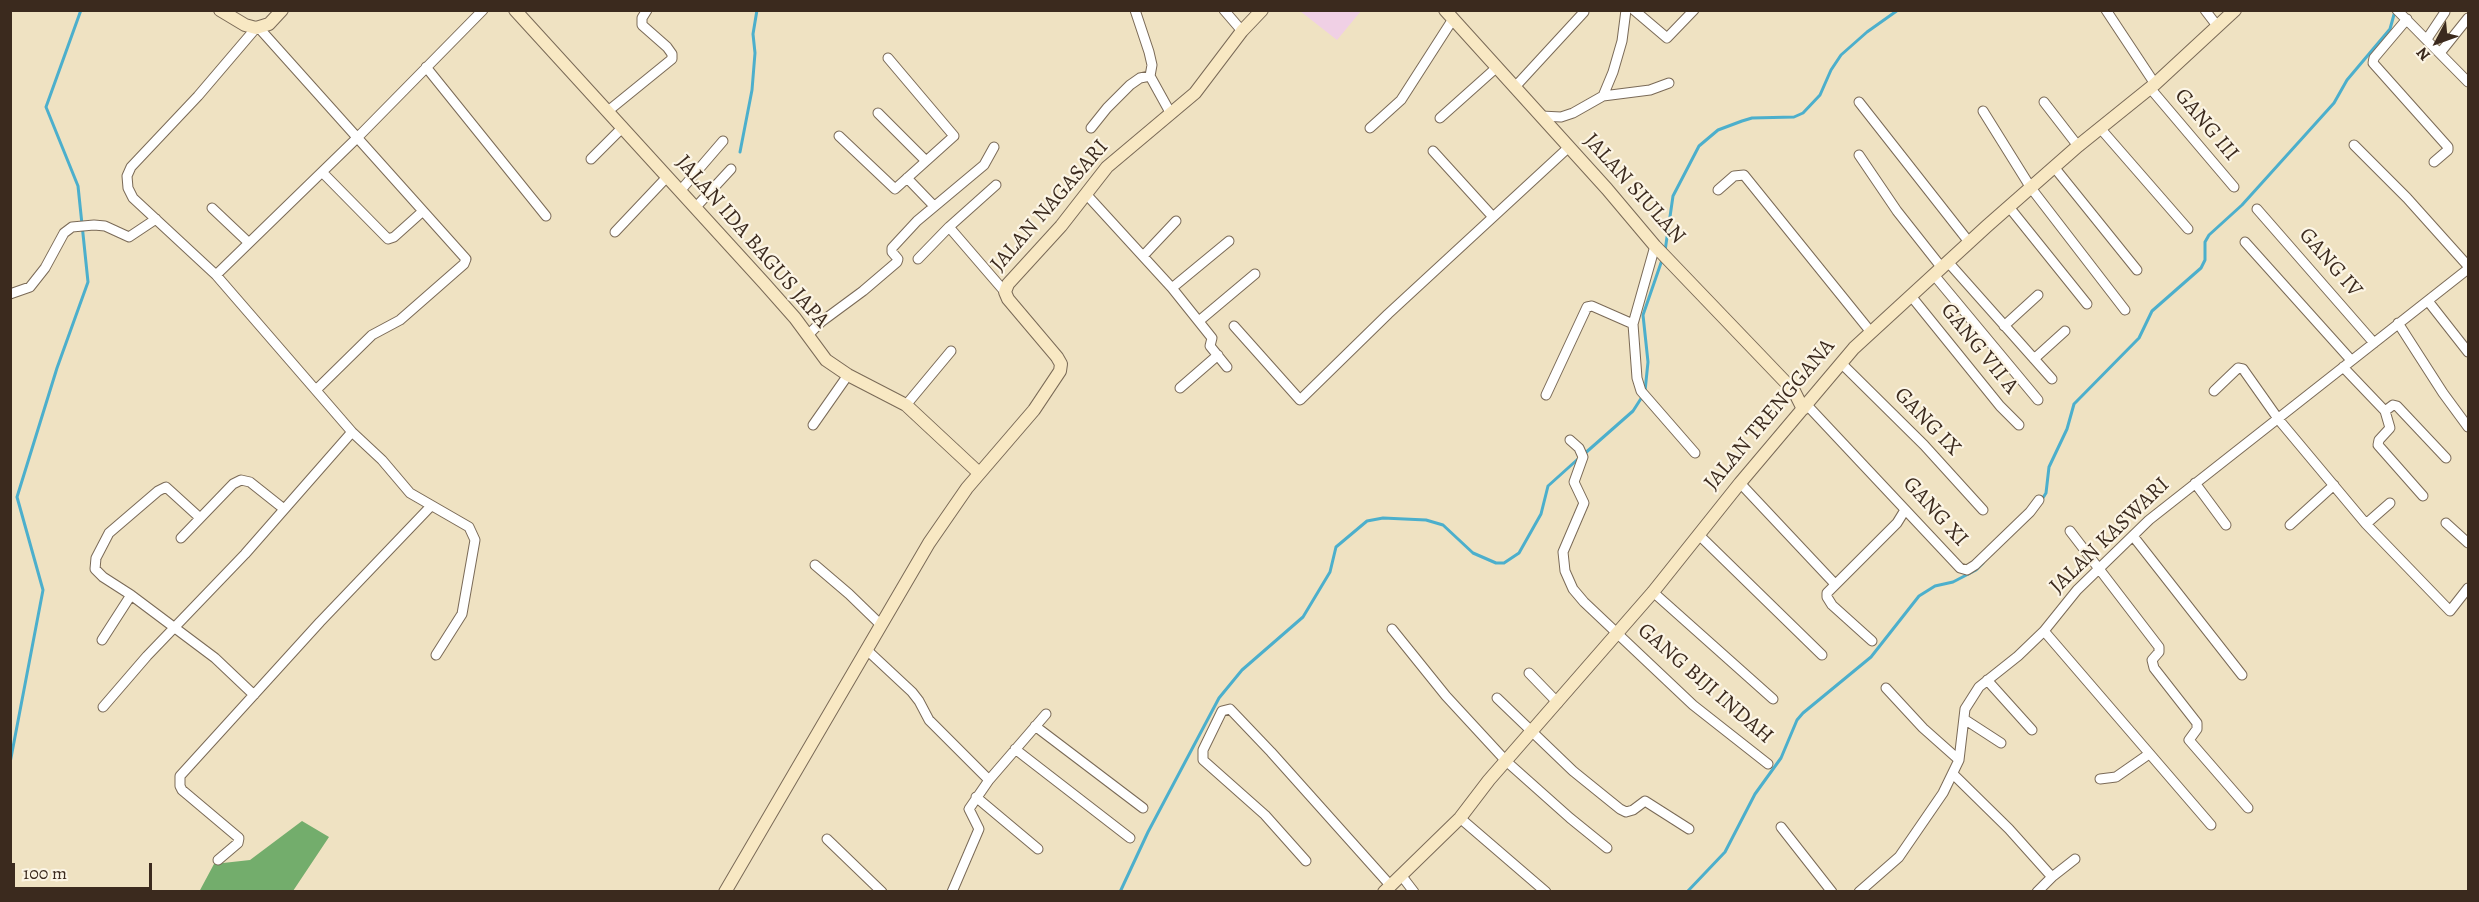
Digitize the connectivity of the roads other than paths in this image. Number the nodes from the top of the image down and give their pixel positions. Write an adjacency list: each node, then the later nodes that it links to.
1 (220, 10): 20 (street)
2 (282, 10): 20 (street)
3 (483, 10): 25 (street)
4 (515, 10): 35 (street, JALAN IDA BAGUS JAPA)
5 (647, 10): 35 (street)
6 (1135, 10): 27 (street)
7 (1224, 10): 21 (street)
8 (1262, 10): 21 (street, JALAN NAGASARI)
9 (1694, 10): 14 (street)
10 (2106, 10): 30 (street, GANG III)
11 (2205, 10): 19 (street)
12 (2235, 10): 19 (street, JALAN TRENGGANA)
13 (1584, 12): 31 (street)
14 (1627, 12): 32 (street)
15 (2445, 12): 22 (street)
16 (1449, 15): 26 (street, JALAN SIULAN); 43 (street)
17 (2402, 15): 22 (street); 56 (street)
18 (2469, 18): 23 (street)
19 (2217, 27): 30 (street, JALAN TRENGGANA)
20 (258, 28): 46 (street); 76 (street)
21 (1242, 31): 38 (street, JALAN NAGASARI)
22 (2427, 39): 23 (street)
23 (2440, 52): 28 (street)
24 (888, 58): 55 (street)
25 (426, 67): 46 (street); 74 (street)
26 (1496, 68): 31 (street, JALAN SIULAN); 39 (street)
27 (1150, 76): 38 (street); 42 (street)
28 (2469, 82)
29 (1669, 83): 32 (street)
30 (2153, 86): 44 (street, JALAN TRENGGANA); 63 (street, GANG III)
31 (1514, 88): 40 (street, JALAN SIULAN)
32 (1604, 96): 40 (street)
33 (1859, 102): 82 (street)
34 (2044, 102): 50 (street)
35 (608, 111): 41 (street, JALAN IDA BAGUS JAPA)
36 (1983, 111): 64 (street)
37 (878, 113): 55 (street)
38 (1171, 114): 67 (street, JALAN NAGASARI)
39 (1440, 118)
40 (1545, 120): 48 (street, JALAN SIULAN)
41 (623, 127): 54 (street); 60 (street, JALAN IDA BAGUS JAPA)
42 (1091, 128)
43 (1370, 128)
44 (2100, 128): 50 (street, JALAN TRENGGANA); 79 (street)
45 (839, 136): 61 (street)
46 (358, 137): 59 (street); 73 (street)
47 (723, 141): 66 (street)
48 (1565, 143): 75 (street); 85 (street, JALAN SIULAN)
49 (2354, 145): 89 (street)
50 (2078, 146): 57 (street, JALAN TRENGGANA)
51 (994, 147): 68 (street)
52 (1433, 151): 75 (street)
53 (1859, 154): 88 (street)
54 (591, 159)
55 (926, 161): 61 (street)
56 (2434, 162)
57 (2054, 168): 64 (street, JALAN TRENGGANA); 90 (street)
58 (731, 169): 71 (street)
59 (322, 172): 73 (street); 84 (street)
60 (668, 177): 66 (street, JALAN IDA BAGUS JAPA); 80 (street)
61 (907, 178): 68 (street)
62 (996, 185): 78 (street)
63 (2234, 187)
64 (2031, 188): 69 (street, JALAN TRENGGANA); 100 (street)
65 (1718, 190): 107 (street)
66 (680, 191): 71 (street, JALAN IDA BAGUS JAPA)
67 (1086, 194): 86 (street); 94 (street, JALAN NAGASARI)
68 (934, 206): 108 (street)
69 (2009, 207): 82 (street, JALAN TRENGGANA); 99 (street)
70 (212, 208): 84 (street)
71 (695, 208): 108 (street, JALAN IDA BAGUS JAPA)
72 (2257, 208): 109 (street, GANG IV)
73 (423, 211): 121 (street)
74 (546, 216)
75 (1493, 217): 104 (street)
76 (156, 219): 92 (street); 95 (street)
77 (1176, 221): 86 (street)
78 (949, 227): 87 (street); 94 (street)
79 (2188, 229)
80 (615, 232)
81 (1229, 241): 93 (street)
82 (1969, 242): 88 (street, JALAN TRENGGANA)
83 (2245, 242): 114 (street)
84 (249, 243): 92 (street)
85 (1654, 246): 103 (street); 125 (street, JALAN SIULAN)
86 (1144, 255): 93 (street)
87 (918, 260)
88 (1941, 268): 97 (street, JALAN TRENGGANA); 105 (street); 124 (street)
89 (2469, 268): 98 (street, JALAN KASWARI)
90 (2137, 270)
91 (1256, 274): 101 (street)
92 (216, 275): 121 (street)
93 (1172, 288): 101 (street)
94 (1005, 292): 136 (street, JALAN NAGASARI)
95 (10, 294)
96 (2038, 295): 105 (street)
97 (1911, 296): 107 (street, JALAN TRENGGANA); 130 (street, GANG VII A)
98 (2428, 301): 102 (street, JALAN KASWARI); 111 (street)
99 (2087, 304)
100 (2125, 310)
101 (1199, 321): 112 (street)
102 (2398, 323): 109 (street, JALAN KASWARI); 131 (street)
103 (1633, 324): 123 (street); 134 (street)
104 (1234, 326)
105 (2004, 326): 113 (street)
106 (2065, 331): 113 (street)
107 (1870, 332): 115 (street, JALAN TRENGGANA)
108 (808, 335): 118 (street, JALAN IDA BAGUS JAPA)
109 (2374, 343): 114 (street, JALAN KASWARI)
110 (951, 351): 126 (street)
111 (2469, 352)
112 (1218, 355): 116 (street); 120 (street)
113 (2034, 359): 119 (street)
114 (2351, 360): 117 (street, JALAN KASWARI)
115 (1841, 363): 125 (street, JALAN TRENGGANA); 146 (street, GANG IX)
116 (1227, 367)
117 (2343, 367): 127 (street); 128 (street, JALAN KASWARI)
118 (848, 375): 126 (street, JALAN IDA BAGUS JAPA); 129 (street)
119 (2052, 379)
120 (1180, 388)
121 (316, 390): 132 (street)
122 (2214, 391): 128 (street)
123 (1546, 395)
124 (2038, 400)
125 (1806, 404): 137 (street, JALAN TRENGGANA); 145 (street, GANG XI)
126 (906, 405): 136 (street, JALAN IDA BAGUS JAPA)
127 (2385, 411): 135 (street); 140 (street)
128 (2279, 420): 138 (street, JALAN KASWARI); 139 (street)
129 (813, 424)
130 (2019, 425)
131 (2469, 427)
132 (352, 432): 143 (street); 144 (street)
133 (1570, 440): 167 (street, GANG BIJI INDAH)
134 (1695, 453)
135 (2446, 458)
136 (979, 473): 163 (street)
137 (1740, 483): 153 (street, JALAN TRENGGANA); 159 (street)
138 (2195, 483): 150 (street); 154 (street, JALAN KASWARI)
139 (2334, 485): 149 (street); 151 (street)
140 (2423, 496)
141 (2039, 500): 145 (street, GANG XI)
142 (2390, 503): 149 (street)
143 (431, 506): 171 (street); 177 (street)
144 (284, 509): 147 (street); 164 (street)
145 (1905, 510): 159 (street)
146 (1983, 510)
147 (199, 517): 155 (street); 162 (street)
148 (2446, 523): 156 (street)
149 (2366, 524): 160 (street)
150 (2226, 525)
151 (2290, 525)
152 (2070, 531): 158 (street)
153 (1699, 535): 161 (street, JALAN TRENGGANA); 172 (street)
154 (2133, 536): 158 (street, JALAN KASWARI); 174 (street)
155 (182, 538)
156 (2469, 543)
157 (815, 566): 163 (street)
158 (2099, 569): 166 (street, JALAN KASWARI); 198 (street)
159 (1834, 583): 169 (street)
160 (2469, 588)
161 (1653, 592): 167 (street, JALAN TRENGGANA); 179 (street)
162 (131, 596): 164 (street); 168 (street)
163 (881, 626): 170 (street)
164 (177, 627): 177 (street); 181 (street)
165 (1392, 629): 191 (street)
166 (2044, 632): 175 (street, JALAN KASWARI); 189 (street)
167 (1616, 633): 180 (street, JALAN TRENGGANA); 192 (street, GANG BIJI INDAH)
168 (102, 640)
169 (1872, 641)
170 (868, 651): 195 (street); 213 (street)
171 (436, 655)
172 (1822, 655)
173 (1529, 673): 180 (street)
174 (2242, 675)
175 (1987, 680): 183 (street, JALAN KASWARI); 185 (street)
176 (1886, 688): 190 (street)
177 (254, 695): 208 (street)
178 (1497, 699): 186 (street)
179 (1773, 699)
180 (1558, 703): 186 (street, JALAN TRENGGANA)
181 (103, 707)
182 (1046, 714): 184 (street)
183 (1964, 719): 187 (street); 190 (street, JALAN KASWARI)
184 (1035, 726): 188 (street); 197 (street)
185 (2032, 730)
186 (1532, 731): 191 (street, JALAN TRENGGANA); 202 (street)
187 (2001, 743)
188 (1015, 749): 195 (street); 203 (street)
189 (2149, 754): 194 (street); 200 (street)
190 (1959, 760): 193 (street, JALAN KASWARI)
191 (1506, 761): 199 (street, JALAN TRENGGANA); 205 (street)
192 (1768, 764)
193 (1953, 774): 211 (street); 219 (street, JALAN KASWARI)
194 (2100, 779)
195 (989, 780): 196 (street)
196 (976, 797): 206 (street); 215 (street)
197 (1143, 808)
198 (2248, 808)
199 (1460, 818): 210 (street, JALAN TRENGGANA); 217 (street)
200 (2211, 825)
201 (1781, 826): 218 (street)
202 (1689, 829)
203 (1130, 838)
204 (827, 839): 214 (street)
205 (1607, 848)
206 (1038, 849)
207 (2075, 859): 211 (street)
208 (218, 860)
209 (1306, 861): 212 (street)
210 (1401, 875): 212 (street, JALAN TRENGGANA); 216 (street)
211 (2052, 877): 220 (street)
212 (1387, 888)
213 (724, 891)
214 (882, 891)
215 (952, 891)
216 (1414, 891)
217 (1546, 891)
218 (1832, 891)
219 (1859, 891)
220 (2037, 891)

